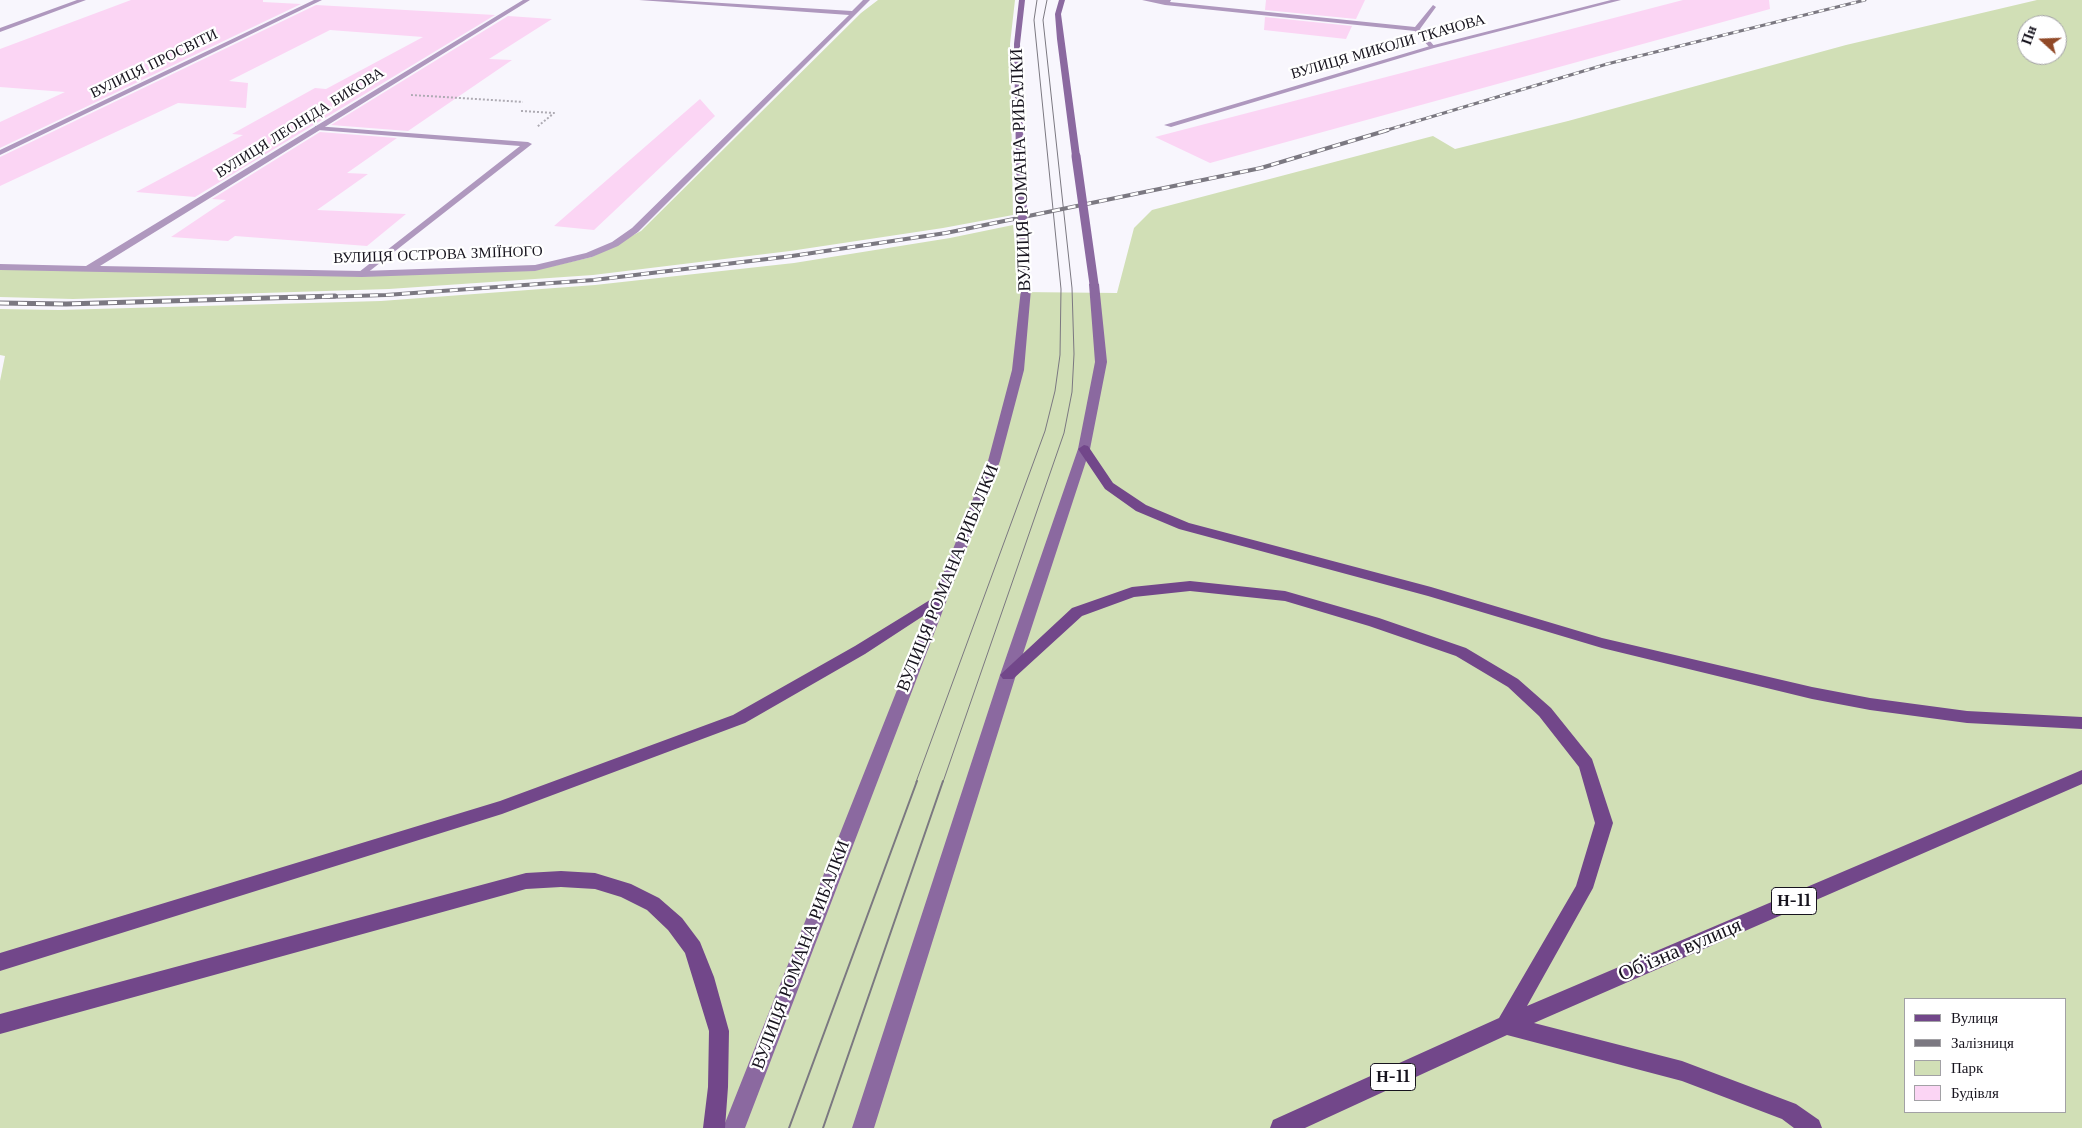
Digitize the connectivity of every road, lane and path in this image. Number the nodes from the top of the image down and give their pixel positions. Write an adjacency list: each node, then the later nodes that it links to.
1 (83, 0): 14 (street)
2 (319, 0): 22 (street, ВУЛИЦЯ ПРОСВІТИ)
3 (527, 0): 16 (street, ВУЛИЦЯ ЛЕОНІДА БИКОВА)
4 (642, 0): 12 (street)
5 (867, 0): 12 (street, ВУЛИЦЯ ОСТРОВА ЗМІЇНОГО)
6 (1022, 0): 27 (main road, ВУЛИЦЯ РОМАНА РИБАЛКИ, bridge)
7 (1062, 0): 26 (main road, bridge)
8 (1145, 0): 10 (street)
9 (1618, 0): 15 (street, ВУЛИЦЯ МИКОЛИ ТКАЧОВА)
10 (1167, 1): 13 (street)
11 (1433, 7): 13 (street)
12 (854, 13): 25 (street, ВУЛИЦЯ ОСТРОВА ЗМІЇНОГО)
13 (1417, 29): 15 (street)
14 (0, 30)
15 (1432, 47): 19 (street, ВУЛИЦЯ МИКОЛИ ТКАЧОВА)
16 (375, 93): 17 (path); 20 (street, ВУЛИЦЯ ЛЕОНІДА БИКОВА)
17 (523, 102)
18 (520, 111): 21 (path)
19 (1168, 126)
20 (318, 128): 21 (street); 24 (street, ВУЛИЦЯ ЛЕОНІДА БИКОВА)
21 (517, 143): 25 (street)
22 (0, 153)
23 (0, 267): 24 (street, ВУЛИЦЯ ОСТРОВА ЗМІЇНОГО)
24 (87, 270): 25 (street, ВУЛИЦЯ ОСТРОВА ЗМІЇНОГО)
25 (362, 274)
26 (1084, 449): 28 (main road); 29 (main road)
27 (938, 600): 31 (main road); 35 (main road, ВУЛИЦЯ РОМАНА РИБАЛКИ)
28 (1008, 675): 33 (main road); 36 (main road)
29 (2082, 723)
30 (2082, 777): 33 (main road, Обʼїзна вулиця / Н-11)
31 (0, 962)
32 (0, 1024): 34 (main road)
33 (1506, 1025): 37 (main road, Обʼїзна вулиця / Н-11); 38 (main road)
34 (714, 1128)
35 (734, 1128)
36 (863, 1128)
37 (1281, 1128)
38 (1812, 1128)

